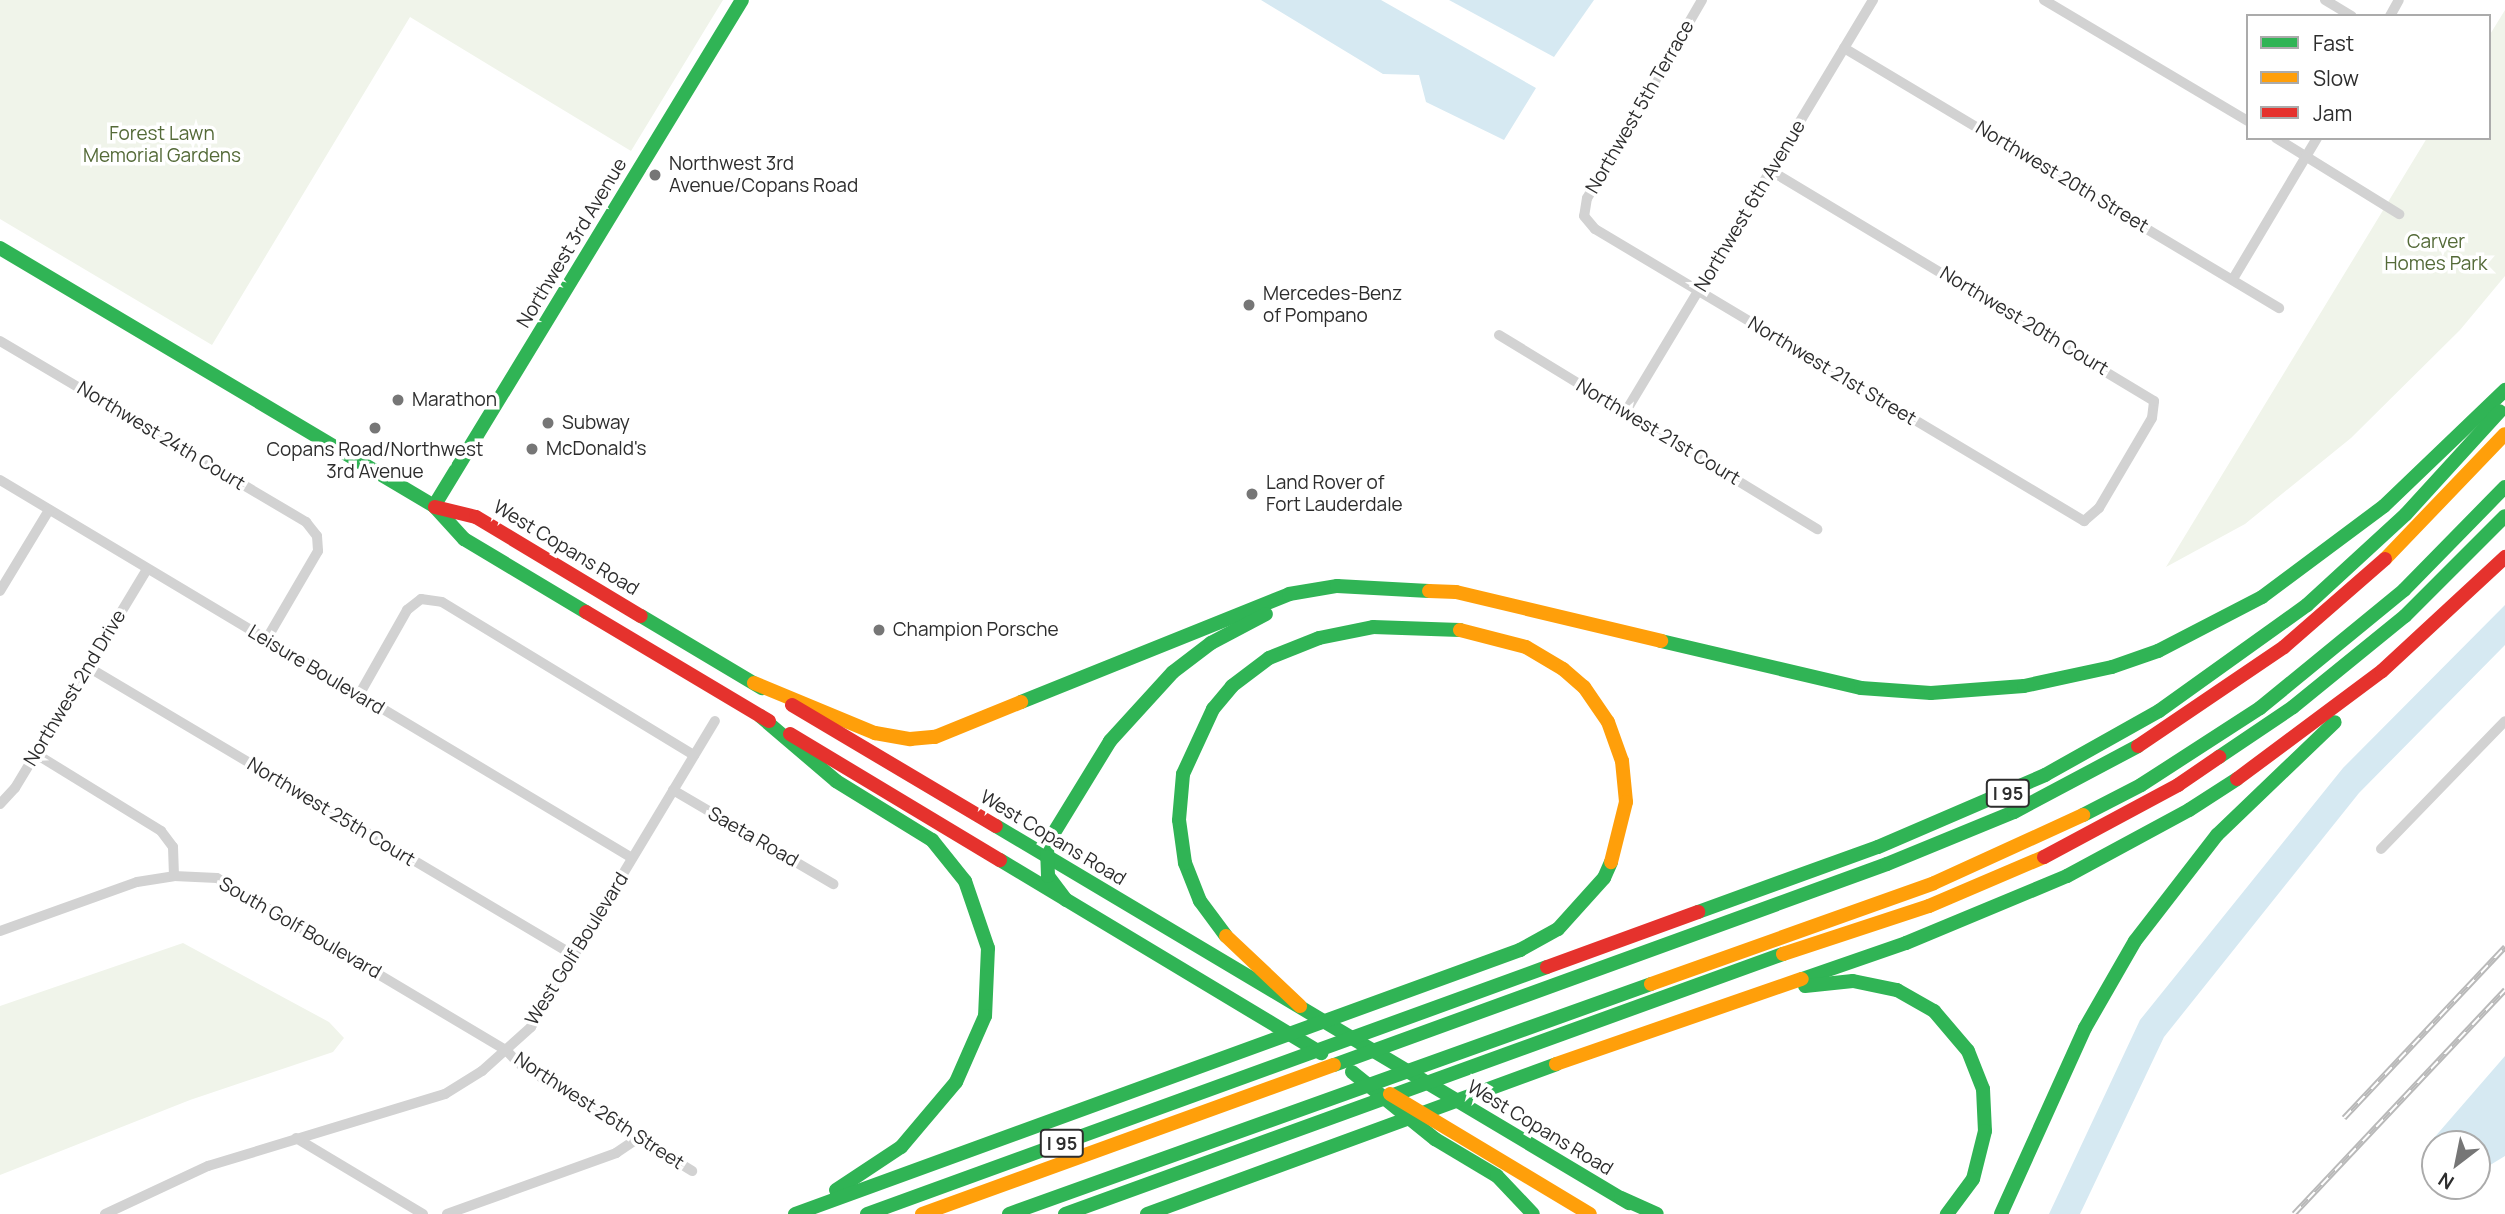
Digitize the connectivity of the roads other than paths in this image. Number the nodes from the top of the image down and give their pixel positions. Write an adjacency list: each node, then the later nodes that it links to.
1 (742, 0): 27 (main road, Northwest 3rd Avenue)
2 (1702, 0): 14 (street, Northwest 5th Terrace)
3 (1873, 0): 7 (street, Northwest 6th Avenue)
4 (2044, 0): 8 (street)
5 (2325, 0): 6 (street)
6 (2348, 14)
7 (1844, 48): 12 (street, Northwest 6th Avenue); 16 (street, Northwest 20th Street)
8 (2246, 120)
9 (2279, 140): 11 (street)
10 (2316, 140): 11 (street)
11 (2307, 156): 13 (street); 16 (street)
12 (1771, 171): 17 (street, Northwest 6th Avenue); 30 (street, Northwest 20th Court)
13 (2399, 214)
14 (1584, 216): 17 (street, Northwest 21st Street)
15 (0, 248): 27 (main road, West Copans Road)
16 (2233, 279): 18 (street, Northwest 20th Street)
17 (1699, 292): 23 (street, Northwest 6th Avenue); 30 (street, Northwest 21st Street)
18 (2279, 308)
19 (1499, 335): 23 (street, Northwest 21st Court)
20 (0, 341): 37 (street, Northwest 24th Court)
21 (2505, 390): 34 (main road)
22 (2505, 404): 70 (main road, I 95)
23 (1626, 411): 31 (street, Northwest 21st Court)
24 (2505, 433): 71 (main road)
25 (0, 480): 28 (street, Leisure Boulevard)
26 (2505, 487): 72 (main road)
27 (434, 506): 39 (main road, West Copans Road); 41 (main road, West Copans Road)
28 (49, 510): 33 (street, Leisure Boulevard); 35 (street)
29 (2505, 516): 73 (main road)
30 (2084, 521)
31 (1817, 529)
32 (2505, 557): 36 (main road)
33 (146, 569): 37 (street, Leisure Boulevard); 38 (street, Northwest 2nd Drive)
34 (1385, 587): 39 (main road); 49 (main road)
35 (0, 591)
36 (2436, 624): 56 (main road); 81 (main road)
37 (266, 640): 40 (street, Leisure Boulevard)
38 (88, 667): 44 (street, Northwest 2nd Drive); 55 (street, Northwest 25th Court)
39 (754, 683): 49 (main road, West Copans Road)
40 (359, 695): 45 (street); 50 (street, Leisure Boulevard)
41 (760, 716): 53 (main road, West Copans Road); 68 (main road)
42 (715, 721): 45 (street, West Golf Boulevard)
43 (2505, 721): 48 (street)
44 (36, 754): 47 (street, Northwest 2nd Drive); 51 (street)
45 (694, 755): 46 (street, West Golf Boulevard)
46 (673, 790): 50 (street, West Golf Boulevard); 52 (street, Saeta Road)
47 (0, 804)
48 (2381, 849)
49 (1044, 855): 53 (main road); 57 (main road, West Copans Road)
50 (632, 858): 55 (street, West Golf Boulevard)
51 (174, 876): 54 (street, South Golf Boulevard); 58 (street, South Golf Boulevard)
52 (833, 884)
53 (1066, 900): 59 (main road, West Copans Road)
54 (0, 931)
55 (575, 956): 58 (street, West Golf Boulevard)
56 (1763, 992): 63 (main road); 80 (main road)
57 (1300, 1006): 64 (main road, West Copans Road); 69 (main road)
58 (506, 1050): 60 (street, West Golf Boulevard); 61 (street, Northwest 26th Street)
59 (1352, 1072): 76 (main road); 77 (main road, West Copans Road)
60 (296, 1138): 65 (street, West Golf Boulevard); 66 (street)
61 (638, 1139): 62 (street, Northwest 26th Street); 67 (street)
62 (692, 1171)
63 (1254, 1174): 74 (main road); 75 (main road)
64 (1621, 1198): 78 (main road, West Copans Road); 79 (main road)
65 (105, 1214)
66 (423, 1214)
67 (447, 1214)
68 (779, 1214)
69 (795, 1214)
70 (867, 1214)
71 (922, 1214)
72 (1009, 1214)
73 (1065, 1214)
74 (1147, 1214)
75 (1181, 1214)
76 (1533, 1214)
77 (1590, 1214)
78 (1648, 1214)
79 (1657, 1214)
80 (1947, 1214)
81 (2001, 1214)

